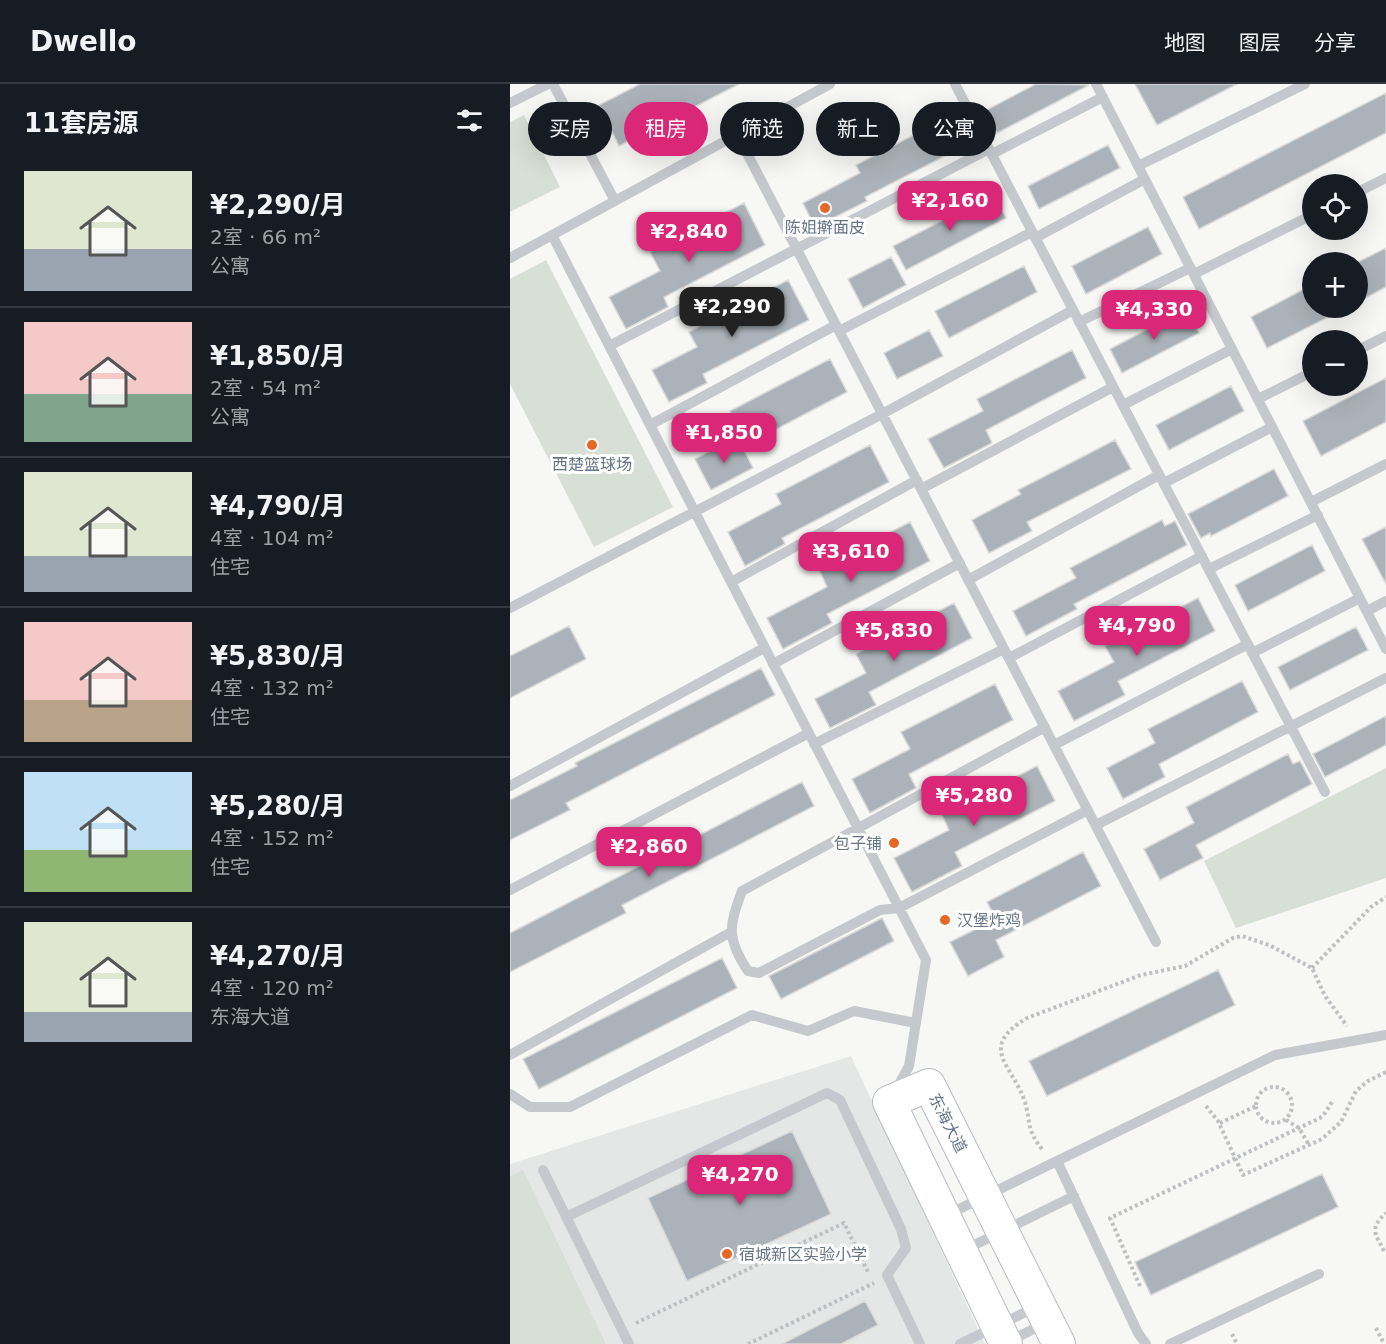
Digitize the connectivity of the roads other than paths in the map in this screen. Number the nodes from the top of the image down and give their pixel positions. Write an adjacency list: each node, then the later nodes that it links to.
1 (548, 84): 11 (lane)
2 (553, 84): 21 (lane)
3 (830, 84): 7 (lane)
4 (955, 84): 10 (lane)
5 (1096, 84): 8 (lane)
6 (1305, 84): 17 (lane)
7 (817, 87): 9 (lane)
8 (1103, 97): 13 (lane); 17 (lane)
9 (791, 102)
10 (964, 102)
11 (510, 103)
12 (720, 143): 21 (lane)
13 (996, 149)
14 (748, 156): 25 (lane)
15 (982, 156): 25 (lane)
16 (992, 156): 24 (lane)
17 (1138, 166): 19 (lane)
18 (1386, 178): 20 (lane)
19 (1145, 179): 24 (lane); 27 (lane)
20 (1368, 187)
21 (615, 201): 23 (lane)
22 (1302, 220): 27 (lane)
23 (552, 235): 26 (lane); 33 (lane)
24 (1034, 235): 28 (lane); 30 (lane)
25 (797, 249): 30 (lane); 33 (lane)
26 (510, 258)
27 (1192, 271): 29 (lane); 34 (lane)
28 (1073, 310): 29 (lane); 39 (lane)
29 (1079, 322): 36 (lane)
30 (838, 328): 39 (lane); 40 (lane)
31 (1386, 336): 32 (lane)
32 (1368, 345)
33 (609, 346): 40 (lane)
34 (1232, 349): 37 (lane); 38 (lane)
35 (1302, 377): 37 (lane)
36 (1113, 387): 38 (lane); 44 (lane)
37 (1258, 399): 41 (lane)
38 (1123, 405): 43 (lane)
39 (882, 414): 44 (lane); 46 (lane)
40 (650, 425): 46 (lane)
41 (1272, 427): 43 (lane); 45 (lane)
42 (1386, 464): 45 (lane)
43 (1162, 479): 48 (lane); 51 (lane)
44 (919, 485): 49 (lane); 52 (lane)
45 (1311, 502): 47 (lane)
46 (694, 512): 52 (lane); 55 (lane)
47 (1318, 515): 50 (lane); 53 (lane)
48 (1202, 556): 50 (lane); 60 (lane)
49 (960, 563): 51 (lane); 61 (lane)
50 (1209, 569): 58 (lane)
51 (968, 580): 60 (lane)
52 (730, 582): 57 (lane)
53 (1360, 598): 56 (lane); 58 (lane)
54 (1386, 601): 56 (lane)
55 (510, 608)
56 (1367, 611): 59 (lane)
57 (764, 648): 61 (lane); 68 (lane)
58 (1250, 648): 63 (lane); 67 (lane)
59 (1386, 649)
60 (1007, 653): 64 (lane); 66 (lane)
61 (773, 664): 65 (lane)
62 (1386, 678): 63 (lane)
63 (1290, 726): 69 (lane); 71 (lane)
64 (1045, 727): 67 (lane); 72 (lane)
65 (809, 733): 66 (lane); 73 (lane)
66 (814, 744): 72 (lane)
67 (1054, 745): 70 (lane)
68 (510, 786)
69 (1325, 792)
70 (1088, 810): 71 (lane); 74 (lane)
71 (1096, 825): 76 (lane)
72 (858, 829): 74 (lane); 75 (lane)
73 (510, 890)
74 (899, 908): 75 (lane); 77 (lane)
75 (731, 932): 79 (lane)
76 (1156, 942)
77 (916, 1023): 80 (lane); 81 (lane)
78 (1386, 1035): 82 (lane)
79 (510, 1055)
80 (510, 1094)
81 (889, 1101): 85 (street, 东海大道); 87 (street)
82 (1053, 1163): 84 (lane); 85 (lane)
83 (543, 1170): 86 (lane)
84 (1074, 1196): 88 (lane); 96 (lane)
85 (985, 1197): 87 (lane); 88 (street, 东海大道)
86 (566, 1217): 93 (lane); 94 (lane)
87 (945, 1217): 89 (street)
88 (1002, 1231): 89 (lane); 91 (street, 东海大道)
89 (961, 1251): 92 (street)
90 (1319, 1274): 97 (lane)
91 (1049, 1324): 92 (lane); 92 (lane)
92 (1003, 1339): 95 (lane)
93 (629, 1344)
94 (920, 1344)
95 (960, 1344)
96 (1146, 1344)
97 (1170, 1344)

